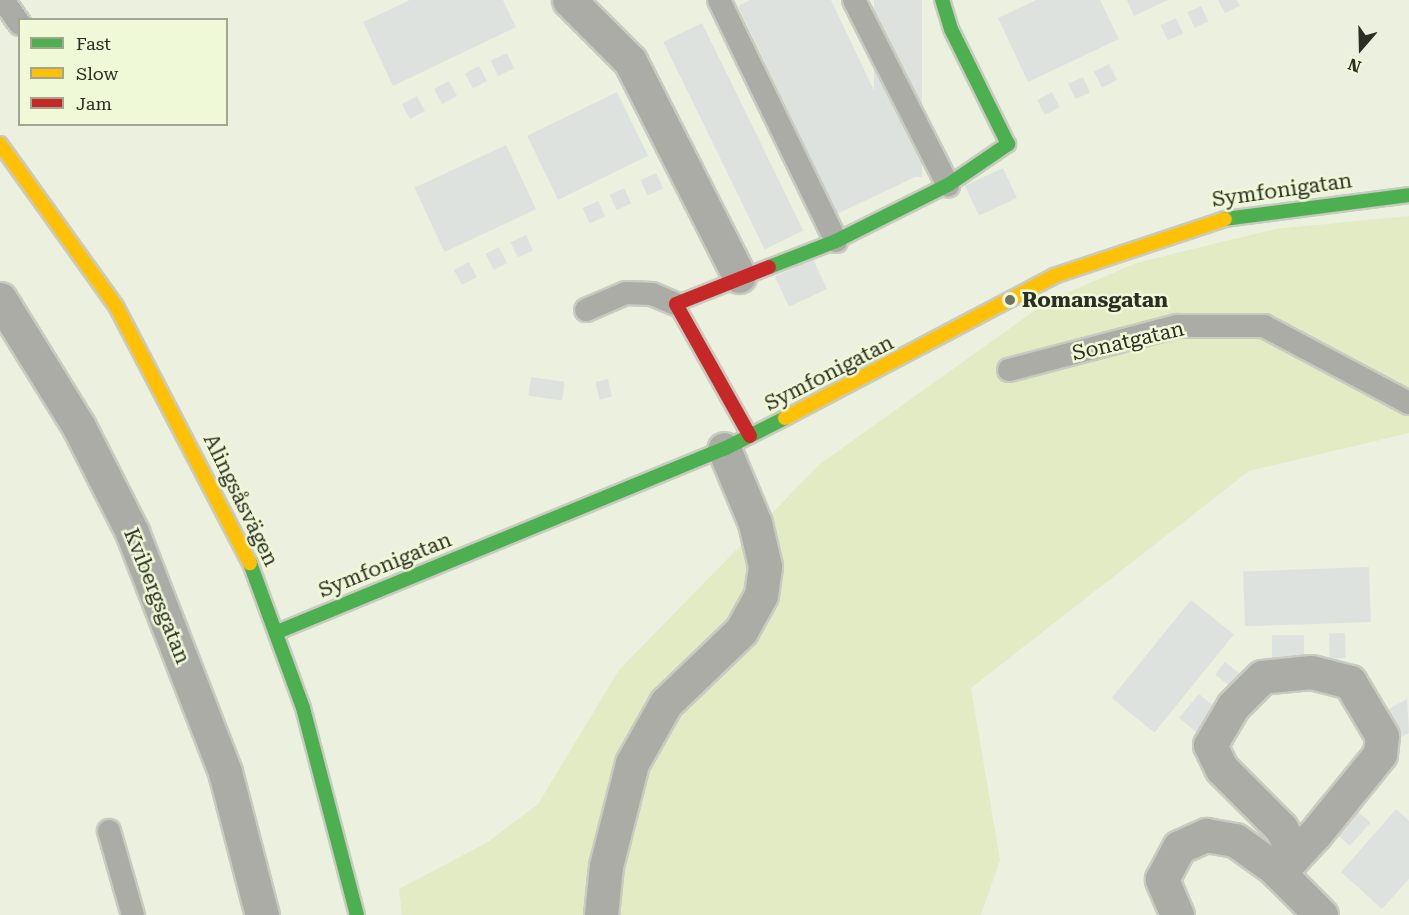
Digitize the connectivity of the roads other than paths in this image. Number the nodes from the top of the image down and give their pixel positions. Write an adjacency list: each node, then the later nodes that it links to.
1 (3, 0): 6 (lane)
2 (569, 0): 11 (street)
3 (719, 0): 10 (lane)
4 (854, 0): 8 (lane)
5 (942, 0): 8 (street)
6 (18, 21)
7 (0, 144): 18 (street, Alingsåsvägen)
8 (948, 185): 10 (street)
9 (1409, 195): 17 (street, Symfonigatan)
10 (836, 241): 11 (street)
11 (739, 276): 13 (street)
12 (0, 299): 22 (street, Kvibergsgatan)
13 (676, 304): 14 (lane); 17 (street)
14 (586, 310)
15 (1009, 370): 16 (lane, Sonatgatan)
16 (1409, 403)
17 (737, 442): 18 (street, Symfonigatan); 24 (street)
18 (277, 632): 23 (street, Alingsåsvägen)
19 (109, 831): 21 (lane)
20 (1287, 864): 20 (street); 25 (street); 26 (street)
21 (133, 915)
22 (262, 915)
23 (357, 915)
24 (601, 915)
25 (1177, 915)
26 (1321, 915)

